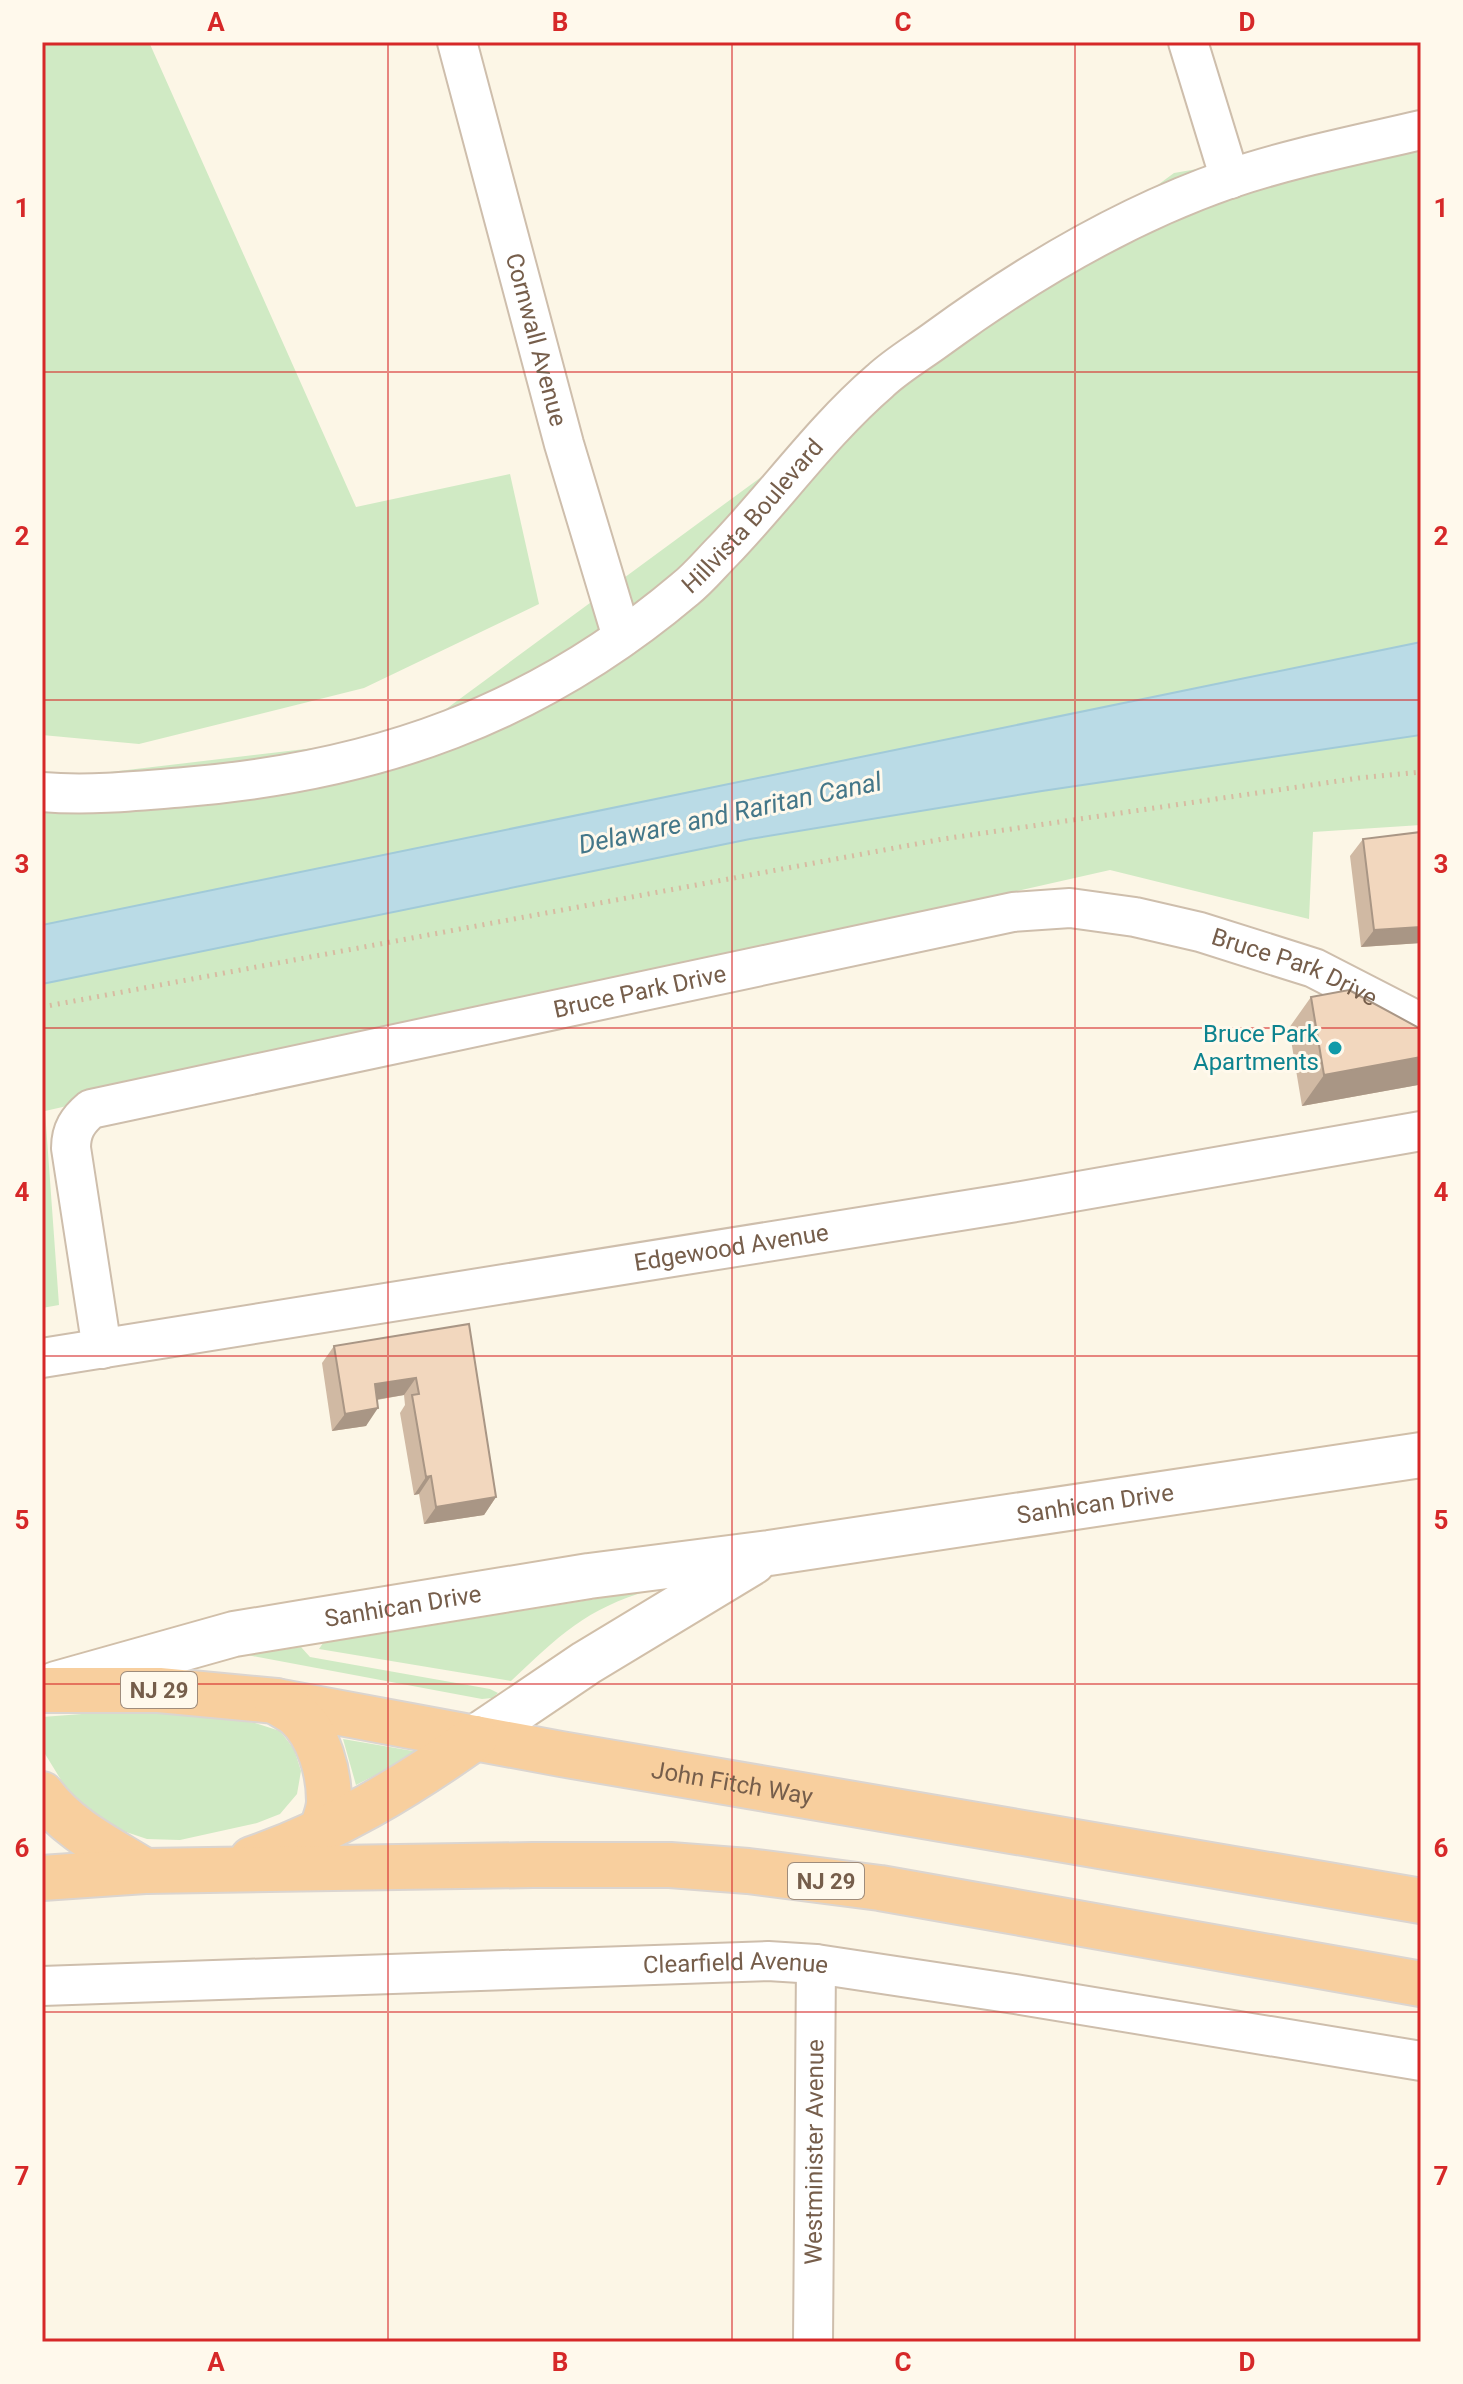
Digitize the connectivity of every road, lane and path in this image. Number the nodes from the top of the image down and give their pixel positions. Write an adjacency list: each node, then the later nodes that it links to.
1 (457, 42): 5 (street, Cornwall Avenue)
2 (1188, 42): 4 (street)
3 (1421, 130): 4 (street, Hillvista Boulevard)
4 (1230, 179): 5 (street, Hillvista Boulevard)
5 (622, 637): 7 (street, Hillvista Boulevard)
6 (1421, 772): 8 (path)
7 (42, 792)
8 (42, 1007)
9 (1421, 1023): 11 (street, Bruce Park Drive)
10 (1421, 1131): 11 (street, Edgewood Avenue)
11 (102, 1349): 12 (street, Edgewood Avenue)
12 (42, 1358)
13 (1421, 1455): 14 (main road, Sanhican Drive)
14 (769, 1553): 15 (main road, Sanhican Drive); 17 (main road, Sanhican Drive)
15 (42, 1689): 16 (highway, John Fitch Way / NJ 29)
16 (276, 1701): 17 (highway, John Fitch Way / NJ 29); 19 (highway)
17 (475, 1738): 19 (highway); 23 (highway, John Fitch Way / NJ 29)
18 (42, 1794): 21 (highway)
19 (321, 1831): 20 (highway)
20 (223, 1869): 21 (highway, NJ 29); 26 (highway, NJ 29)
21 (127, 1872): 22 (highway, NJ 29); 24 (highway)
22 (42, 1878)
23 (1421, 1901)
24 (42, 1913)
25 (816, 1964): 27 (street, Clearfield Avenue); 28 (street, Clearfield Avenue); 29 (street, Westminister Avenue)
26 (1421, 1984)
27 (42, 1986)
28 (1421, 2061)
29 (813, 2342)

